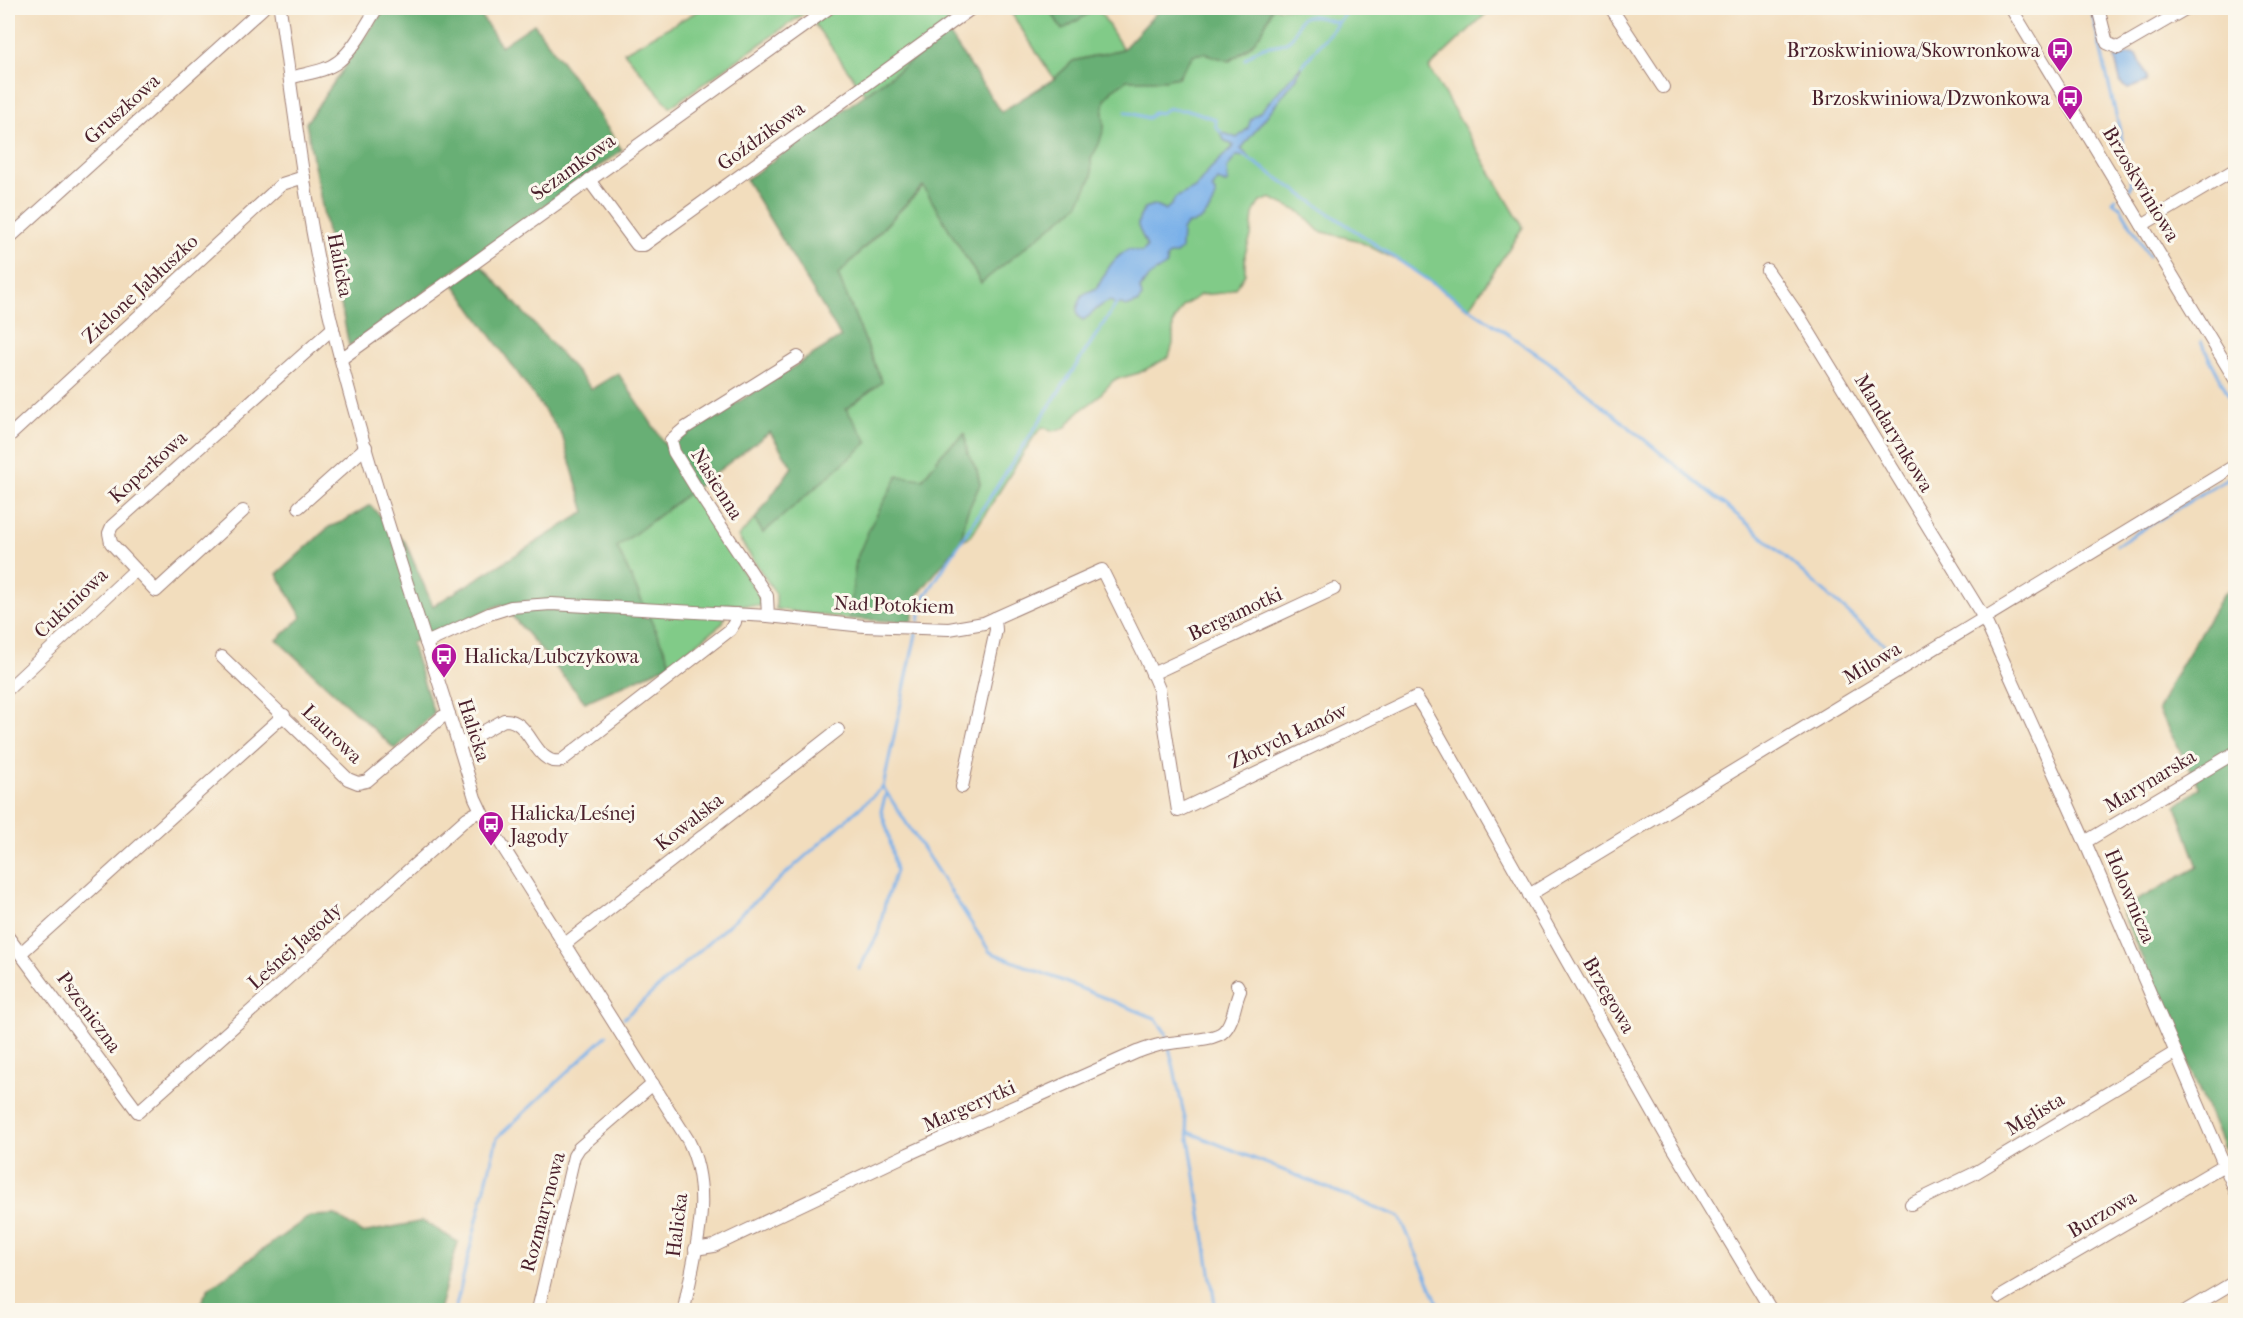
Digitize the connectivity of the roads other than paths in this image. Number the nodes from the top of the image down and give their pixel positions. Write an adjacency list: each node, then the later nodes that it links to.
1 (263, 8): 16 (street, Gruszkowa)
2 (280, 8): 10 (street, Halicka)
3 (376, 8): 10 (street)
4 (829, 8): 14 (street, Sezamkowa)
5 (972, 8): 14 (street, Goździkowa)
6 (1611, 8): 11 (street)
7 (2011, 8): 15 (street, Brzoskwiniowa)
8 (2098, 8): 9 (street)
9 (2187, 8)
10 (290, 78): 13 (street, Halicka)
11 (1663, 87)
12 (2235, 169): 15 (street)
13 (304, 177): 18 (street, Halicka); 22 (street, Zielone Jabłuszko)
14 (589, 180): 20 (street, Sezamkowa)
15 (2142, 225): 21 (street, Brzoskwiniowa)
16 (8, 239)
17 (1767, 270): 32 (street, Mandarynkowa)
18 (333, 328): 20 (street, Halicka); 27 (street, Koperkowa)
19 (798, 357): 30 (street, Nasienna)
20 (341, 359): 23 (street, Halicka)
21 (2235, 381)
22 (8, 437)
23 (366, 447): 25 (street); 33 (street, Halicka)
24 (2235, 465): 32 (street, Milowa)
25 (299, 507)
26 (243, 512): 27 (street, Koperkowa)
27 (135, 570): 36 (street, Cukiniowa)
28 (1334, 589): 35 (street, Bergamotki)
29 (736, 614): 30 (street, Nad Potokiem); 33 (street, Nad Potokiem); 41 (street)
30 (768, 616): 31 (street, Nad Potokiem)
31 (995, 618): 35 (street, Nad Potokiem); 43 (street)
32 (1984, 618): 46 (street, Holownicza); 47 (street, Milowa)
33 (426, 643): 38 (street, Halicka)
34 (222, 657): 39 (street, Laurowa)
35 (1152, 674): 45 (street, Nad Potokiem)
36 (8, 689)
37 (1416, 697): 45 (street, Złotych Łanów); 47 (street, Brzegowa)
38 (448, 714): 39 (street, Laurowa); 41 (street, Halicka)
39 (284, 716): 50 (street)
40 (838, 730): 49 (street, Kowalska)
41 (459, 745): 44 (street, Halicka)
42 (2235, 752): 46 (street, Marynarska)
43 (962, 787)
44 (480, 811): 49 (street, Halicka); 54 (street, Leśnej Jagody)
45 (1178, 811)
46 (2085, 842): 52 (street, Holownicza)
47 (1529, 895): 63 (street, Brzegowa)
48 (8, 937): 50 (street, Pszeniczna)
49 (565, 944): 53 (street, Halicka)
50 (21, 953): 54 (street, Pszeniczna)
51 (1239, 988): 58 (street, Margerytki)
52 (2176, 1052): 55 (street, Holownicza); 57 (street, Mglista)
53 (653, 1084): 58 (street, Halicka); 61 (street, Rozmarynowa)
54 (138, 1112)
55 (2224, 1165): 56 (street, Holownicza); 60 (street, Burzowa)
56 (2235, 1192)
57 (1911, 1204)
58 (695, 1249): 62 (street, Halicka)
59 (2235, 1281): 64 (street)
60 (2000, 1297)
61 (538, 1311)
62 (684, 1311)
63 (1771, 1311)
64 (2187, 1311)

